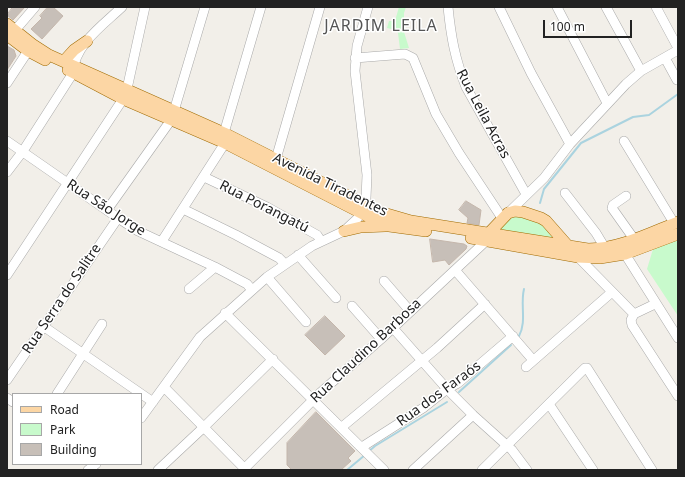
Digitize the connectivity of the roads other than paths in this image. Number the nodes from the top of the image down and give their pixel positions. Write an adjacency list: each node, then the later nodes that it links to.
1 (35, 7): 13 (street)
2 (122, 7): 14 (street)
3 (145, 7): 23 (street)
4 (206, 7): 25 (street)
5 (261, 7): 26 (street)
6 (320, 7): 31 (street)
7 (368, 7): 17 (street)
8 (448, 7): 36 (street, Rua Leila Acras)
9 (499, 7): 29 (street)
10 (557, 7): 24 (street)
11 (606, 7): 20 (street)
12 (656, 7): 15 (street)
13 (9, 32): 16 (main road, Avenida Tiradentes); 19 (main road, Avenida Tiradentes)
14 (87, 42): 19 (main road)
15 (678, 49): 18 (street)
16 (28, 52): 19 (main road, Avenida Tiradentes); 22 (street)
17 (355, 58): 40 (street); 42 (street)
18 (664, 58): 20 (street); 21 (street)
19 (70, 66): 23 (main road, Avenida Tiradentes); 30 (street)
20 (641, 71): 24 (street)
21 (677, 80)
22 (7, 83)
23 (125, 94): 25 (main road, Avenida Tiradentes); 34 (street)
24 (607, 103): 29 (street)
25 (173, 116): 26 (main road, Avenida Tiradentes); 39 (street)
26 (225, 138): 31 (main road, Avenida Tiradentes); 33 (street); 40 (main road, Avenida Tiradentes)
27 (7, 141): 30 (street, Rua São Jorge)
28 (624, 141): 44 (street)
29 (570, 144): 36 (street)
30 (22, 151): 32 (street); 34 (street, Rua São Jorge)
31 (276, 159): 40 (main road, Avenida Tiradentes)
32 (7, 172)
33 (204, 176): 38 (street); 50 (street, Rua Porangatú)
34 (68, 184): 39 (street, Rua São Jorge); 60 (street)
35 (565, 193): 53 (street)
36 (526, 194): 41 (street); 42 (street)
37 (626, 196): 49 (street)
38 (183, 209): 51 (street); 57 (street)
39 (107, 210): 43 (street, Rua São Jorge)
40 (358, 211): 45 (main road, Avenida Tiradentes); 46 (street); 48 (main road, Avenida Tiradentes)
41 (523, 212): 42 (main road); 52 (main road)
42 (505, 216): 48 (main road)
43 (118, 218): 51 (street, Rua São Jorge); 75 (street, Rua Serra do Salitre)
44 (676, 223): 49 (main road, Avenida Tiradentes)
45 (389, 226): 46 (main road); 48 (main road, Avenida Tiradentes)
46 (344, 231): 50 (street)
47 (678, 234): 54 (main road, Avenida Tiradentes)
48 (487, 237): 52 (main road, Avenida Tiradentes); 56 (main road, Avenida Tiradentes); 59 (street, Rua Claudino Barbosa)
49 (634, 239): 53 (main road, Avenida Tiradentes)
50 (321, 241): 55 (street)
51 (162, 242): 58 (street, Rua São Jorge)
52 (568, 246): 53 (main road, Avenida Tiradentes)
53 (605, 248)
54 (628, 253): 56 (main road, Avenida Tiradentes); 68 (street)
55 (298, 255): 57 (street); 66 (street)
56 (578, 257): 65 (street)
57 (285, 264): 61 (street)
58 (215, 267): 63 (street); 64 (street, Rua São Jorge)
59 (455, 270): 67 (street); 70 (street, Rua Claudino Barbosa)
60 (7, 275)
61 (267, 277): 64 (street); 73 (street)
62 (384, 282): 70 (street)
63 (189, 289)
64 (252, 290): 71 (street)
65 (612, 292): 72 (street); 77 (street)
66 (336, 298)
67 (485, 304): 77 (street); 82 (street)
68 (656, 304): 72 (street); 78 (street)
69 (352, 306): 79 (street)
70 (410, 311): 76 (street, Rua Claudino Barbosa)
71 (226, 313): 81 (street); 84 (street)
72 (634, 314): 89 (street)
73 (306, 322)
74 (102, 324): 80 (street)
75 (43, 326): 80 (street); 83 (street, Rua Serra do Salitre)
76 (393, 328): 79 (street, Rua Claudino Barbosa); 82 (street)
77 (513, 336): 85 (street, Rua dos Faraós)
78 (678, 338)
79 (381, 339): 90 (street, Rua Claudino Barbosa)
80 (84, 354): 86 (street); 87 (street)
81 (273, 359): 90 (street); 95 (street)
82 (421, 361): 85 (street); 96 (street)
83 (7, 380)
84 (164, 387): 91 (street); 95 (street)
85 (447, 389): 93 (street); 98 (street, Rua dos Faraós)
86 (58, 393)
87 (140, 393)
88 (142, 394): 91 (street)
89 (678, 396)
90 (313, 399): 96 (street); 102 (street, Rua Claudino Barbosa)
91 (153, 402): 94 (street)
92 (549, 404): 97 (street); 107 (street); 108 (street)
93 (473, 415): 97 (street); 104 (street)
94 (142, 417)
95 (204, 427): 99 (street); 102 (street)
96 (342, 427): 98 (street)
97 (506, 446): 105 (street); 106 (street)
98 (362, 448): 103 (street)
99 (165, 463): 100 (street); 101 (street)
100 (158, 470)
101 (172, 470)
102 (244, 470)
103 (384, 470)
104 (413, 470)
105 (482, 470)
106 (527, 470)
107 (593, 470)
108 (652, 470)

